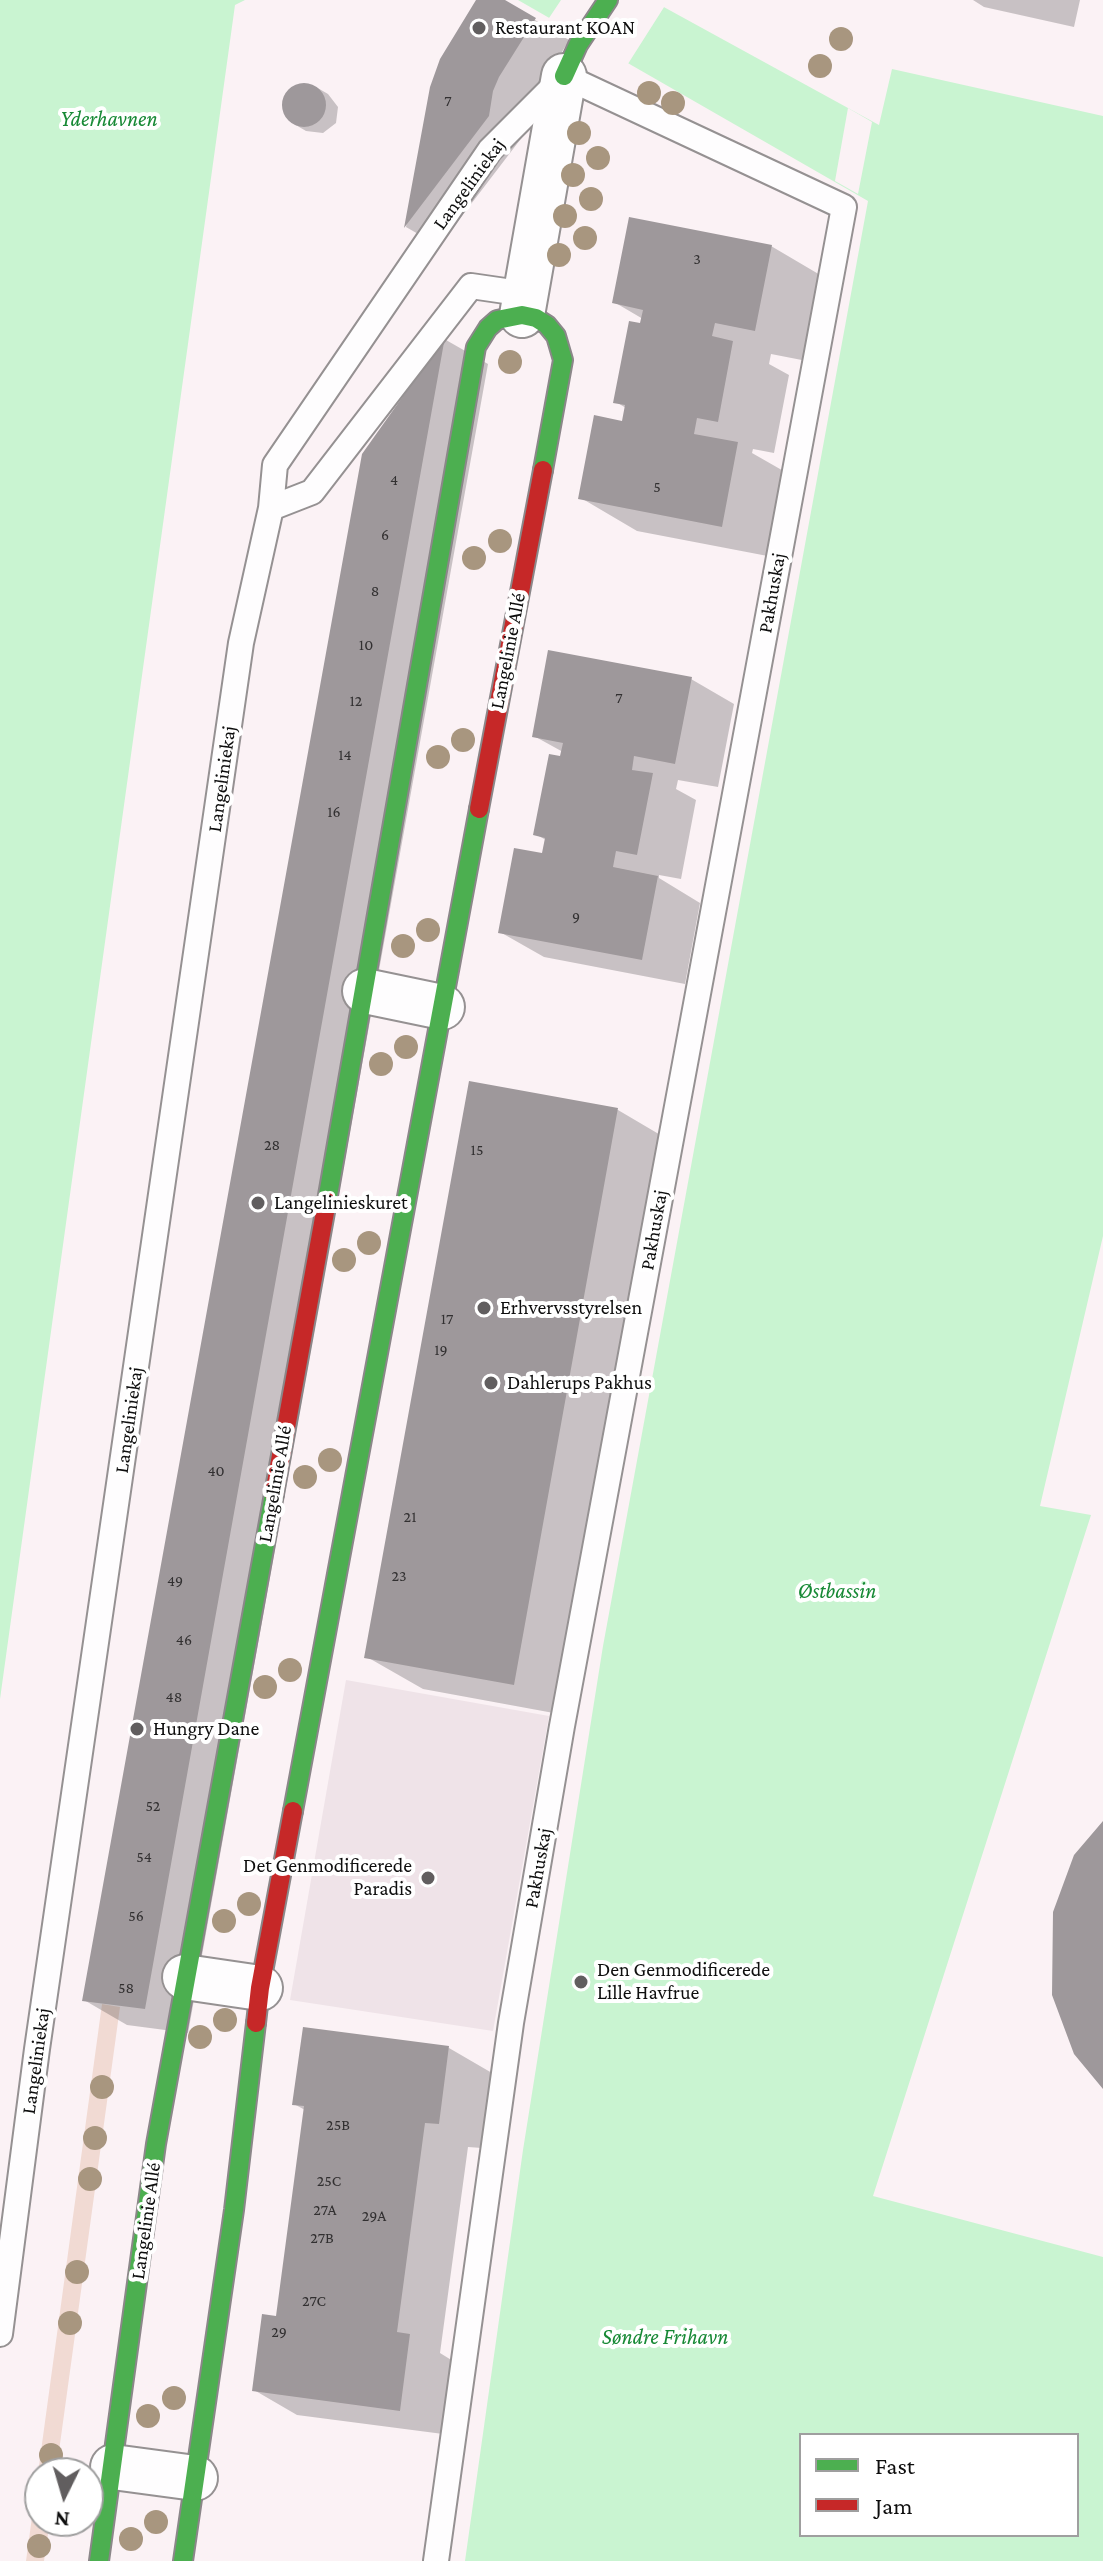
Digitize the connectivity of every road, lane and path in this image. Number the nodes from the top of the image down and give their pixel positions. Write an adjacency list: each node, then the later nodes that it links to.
1 (608, 0): 2 (street)
2 (571, 60): 3 (street); 4 (lane, Langeliniekaj); 14 (lane, Pakhuskaj)
3 (524, 304): 4 (lane); 5 (street, Langelinie Allé); 6 (street, Langelinie Allé)
4 (271, 508): 9 (lane, Langeliniekaj)
5 (365, 991): 6 (street); 7 (street, Langelinie Allé)
6 (442, 1007): 8 (street, Langelinie Allé)
7 (185, 1977): 8 (street); 10 (street, Langelinie Allé)
8 (260, 1988): 11 (street, Langelinie Allé)
9 (0, 2334)
10 (113, 2467): 11 (street); 12 (street, Langelinie Allé)
11 (195, 2478): 13 (street, Langelinie Allé)
12 (99, 2561)
13 (183, 2561)
14 (436, 2561)

